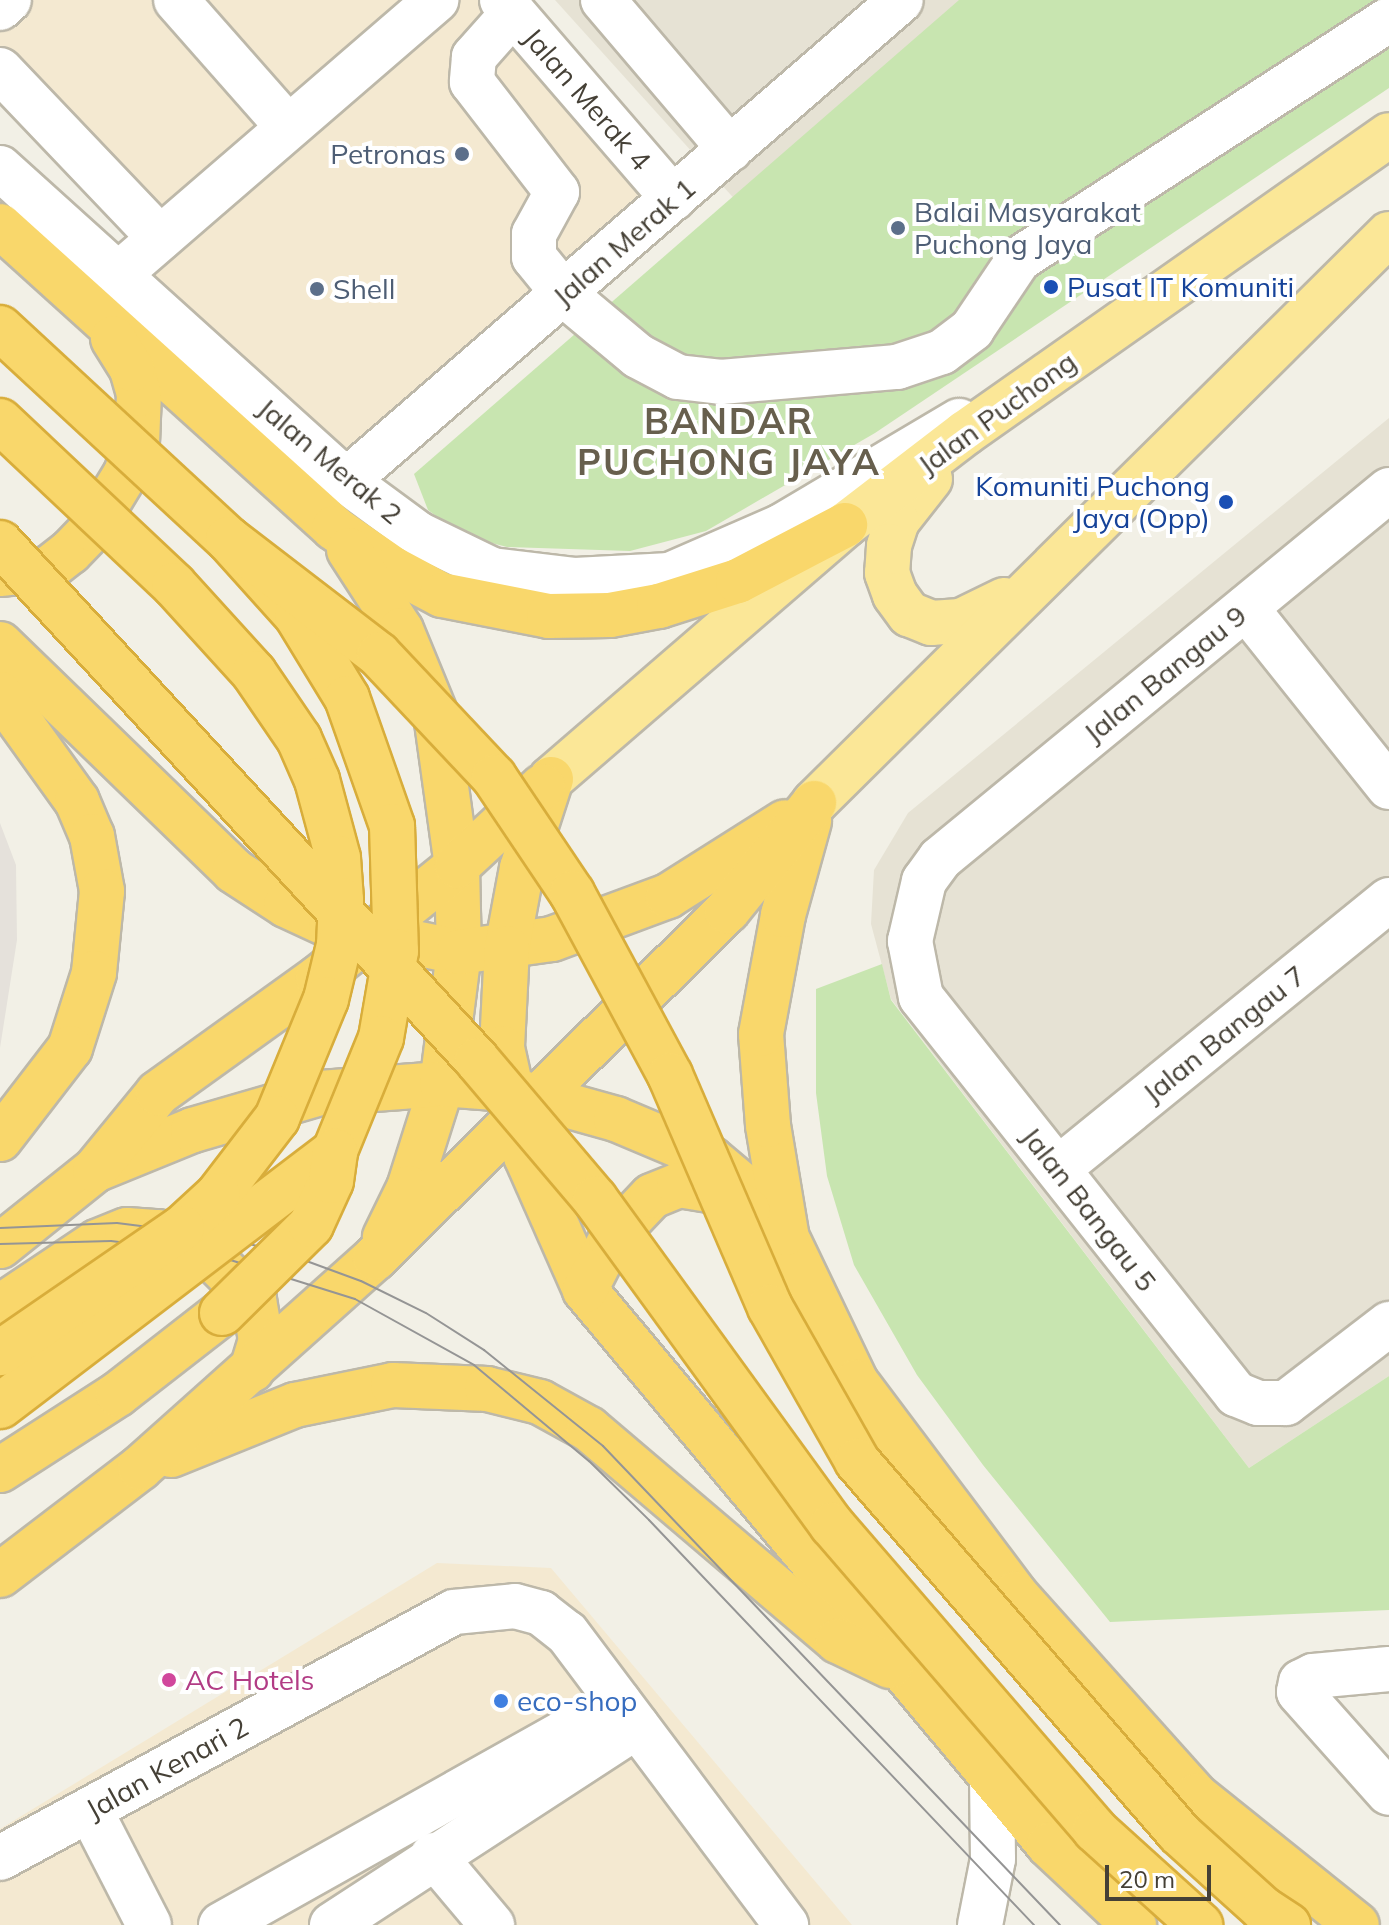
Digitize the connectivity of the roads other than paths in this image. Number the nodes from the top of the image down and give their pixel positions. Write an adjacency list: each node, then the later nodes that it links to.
1 (9, 0): 7 (street)
2 (176, 0): 10 (street)
3 (603, 0): 12 (street)
4 (901, 0): 12 (street, Jalan Merak 1)
5 (430, 2): 10 (street)
6 (507, 6): 14 (street, Jalan Merak 4); 19 (street)
7 (0, 8)
8 (1389, 20): 19 (street)
9 (0, 70): 17 (street)
10 (288, 127): 17 (street)
11 (1389, 135): 22 (main road, Jalan Puchong)
12 (730, 149): 14 (street, Jalan Merak 1)
13 (0, 168): 18 (street, Jalan Merak 2)
14 (673, 198): 19 (street, Jalan Merak 1)
15 (0, 226): 20 (highway)
16 (1389, 234): 33 (main road)
17 (160, 238): 18 (street)
18 (120, 273): 23 (street, Jalan Merak 2)
19 (565, 295): 26 (street, Jalan Merak 1)
20 (100, 320): 23 (highway); 32 (highway)
21 (0, 328): 30 (highway, bridge)
22 (1066, 362): 25 (main road, Jalan Puchong); 26 (street, Jalan Merak 2)
23 (221, 394): 26 (street, Jalan Merak 2); 29 (highway)
24 (0, 421): 58 (highway, bridge)
25 (965, 433): 28 (main road, Jalan Puchong); 33 (main road)
26 (346, 481)
27 (1389, 490): 34 (street, Jalan Bangau 9)
28 (845, 525): 29 (highway); 37 (main road, Jalan Puchong)
29 (334, 528): 41 (highway)
30 (228, 539): 49 (highway, bridge); 80 (highway, bridge)
31 (0, 543): 79 (highway, bridge)
32 (0, 574)
33 (1024, 590): 39 (main road)
34 (1246, 608): 38 (street); 40 (street, Jalan Bangau 9)
35 (0, 644): 43 (highway)
36 (0, 694): 48 (highway)
37 (551, 779): 41 (highway); 44 (highway)
38 (1389, 787)
39 (814, 803): 44 (highway); 47 (highway); 52 (highway)
40 (940, 859): 50 (street, Jalan Bangau 5)
41 (457, 866): 43 (highway); 45 (highway)
42 (1389, 900): 50 (street, Jalan Bangau 7)
43 (373, 933): 45 (highway); 51 (highway)
44 (507, 948): 45 (highway); 47 (highway)
45 (459, 952): 46 (highway)
46 (442, 1084): 47 (highway); 51 (highway); 54 (highway)
47 (522, 1104): 52 (highway); 54 (highway); 55 (highway)
48 (0, 1139)
49 (335, 1151): 60 (highway, bridge); 62 (highway, bridge)
50 (1059, 1168): 57 (street, Jalan Bangau 5)
51 (95, 1170): 53 (highway)
52 (786, 1236): 55 (highway); 81 (highway)
53 (0, 1246)
54 (375, 1258): 59 (highway)
55 (585, 1290): 65 (highway)
56 (0, 1307): 59 (highway)
57 (1389, 1324)
58 (0, 1353)
59 (252, 1370): 61 (highway)
60 (0, 1406)
61 (140, 1468): 63 (highway); 65 (highway)
62 (0, 1470)
63 (0, 1575)
64 (1389, 1669): 68 (street)
65 (903, 1672): 67 (highway)
66 (628, 1714): 69 (street, Jalan Kenari 2); 70 (street); 73 (street); 76 (street, Jalan Kenari 2)
67 (992, 1777): 77 (street); 78 (highway)
68 (1389, 1793)
69 (90, 1810): 71 (street, Jalan Kenari 2); 72 (street)
70 (433, 1855): 74 (street); 75 (street)
71 (0, 1858)
72 (149, 1925)
73 (221, 1925)
74 (332, 1925)
75 (492, 1925)
76 (786, 1925)
77 (980, 1925)
78 (1134, 1925)
79 (1200, 1925)
80 (1288, 1925)
81 (1357, 1925)

